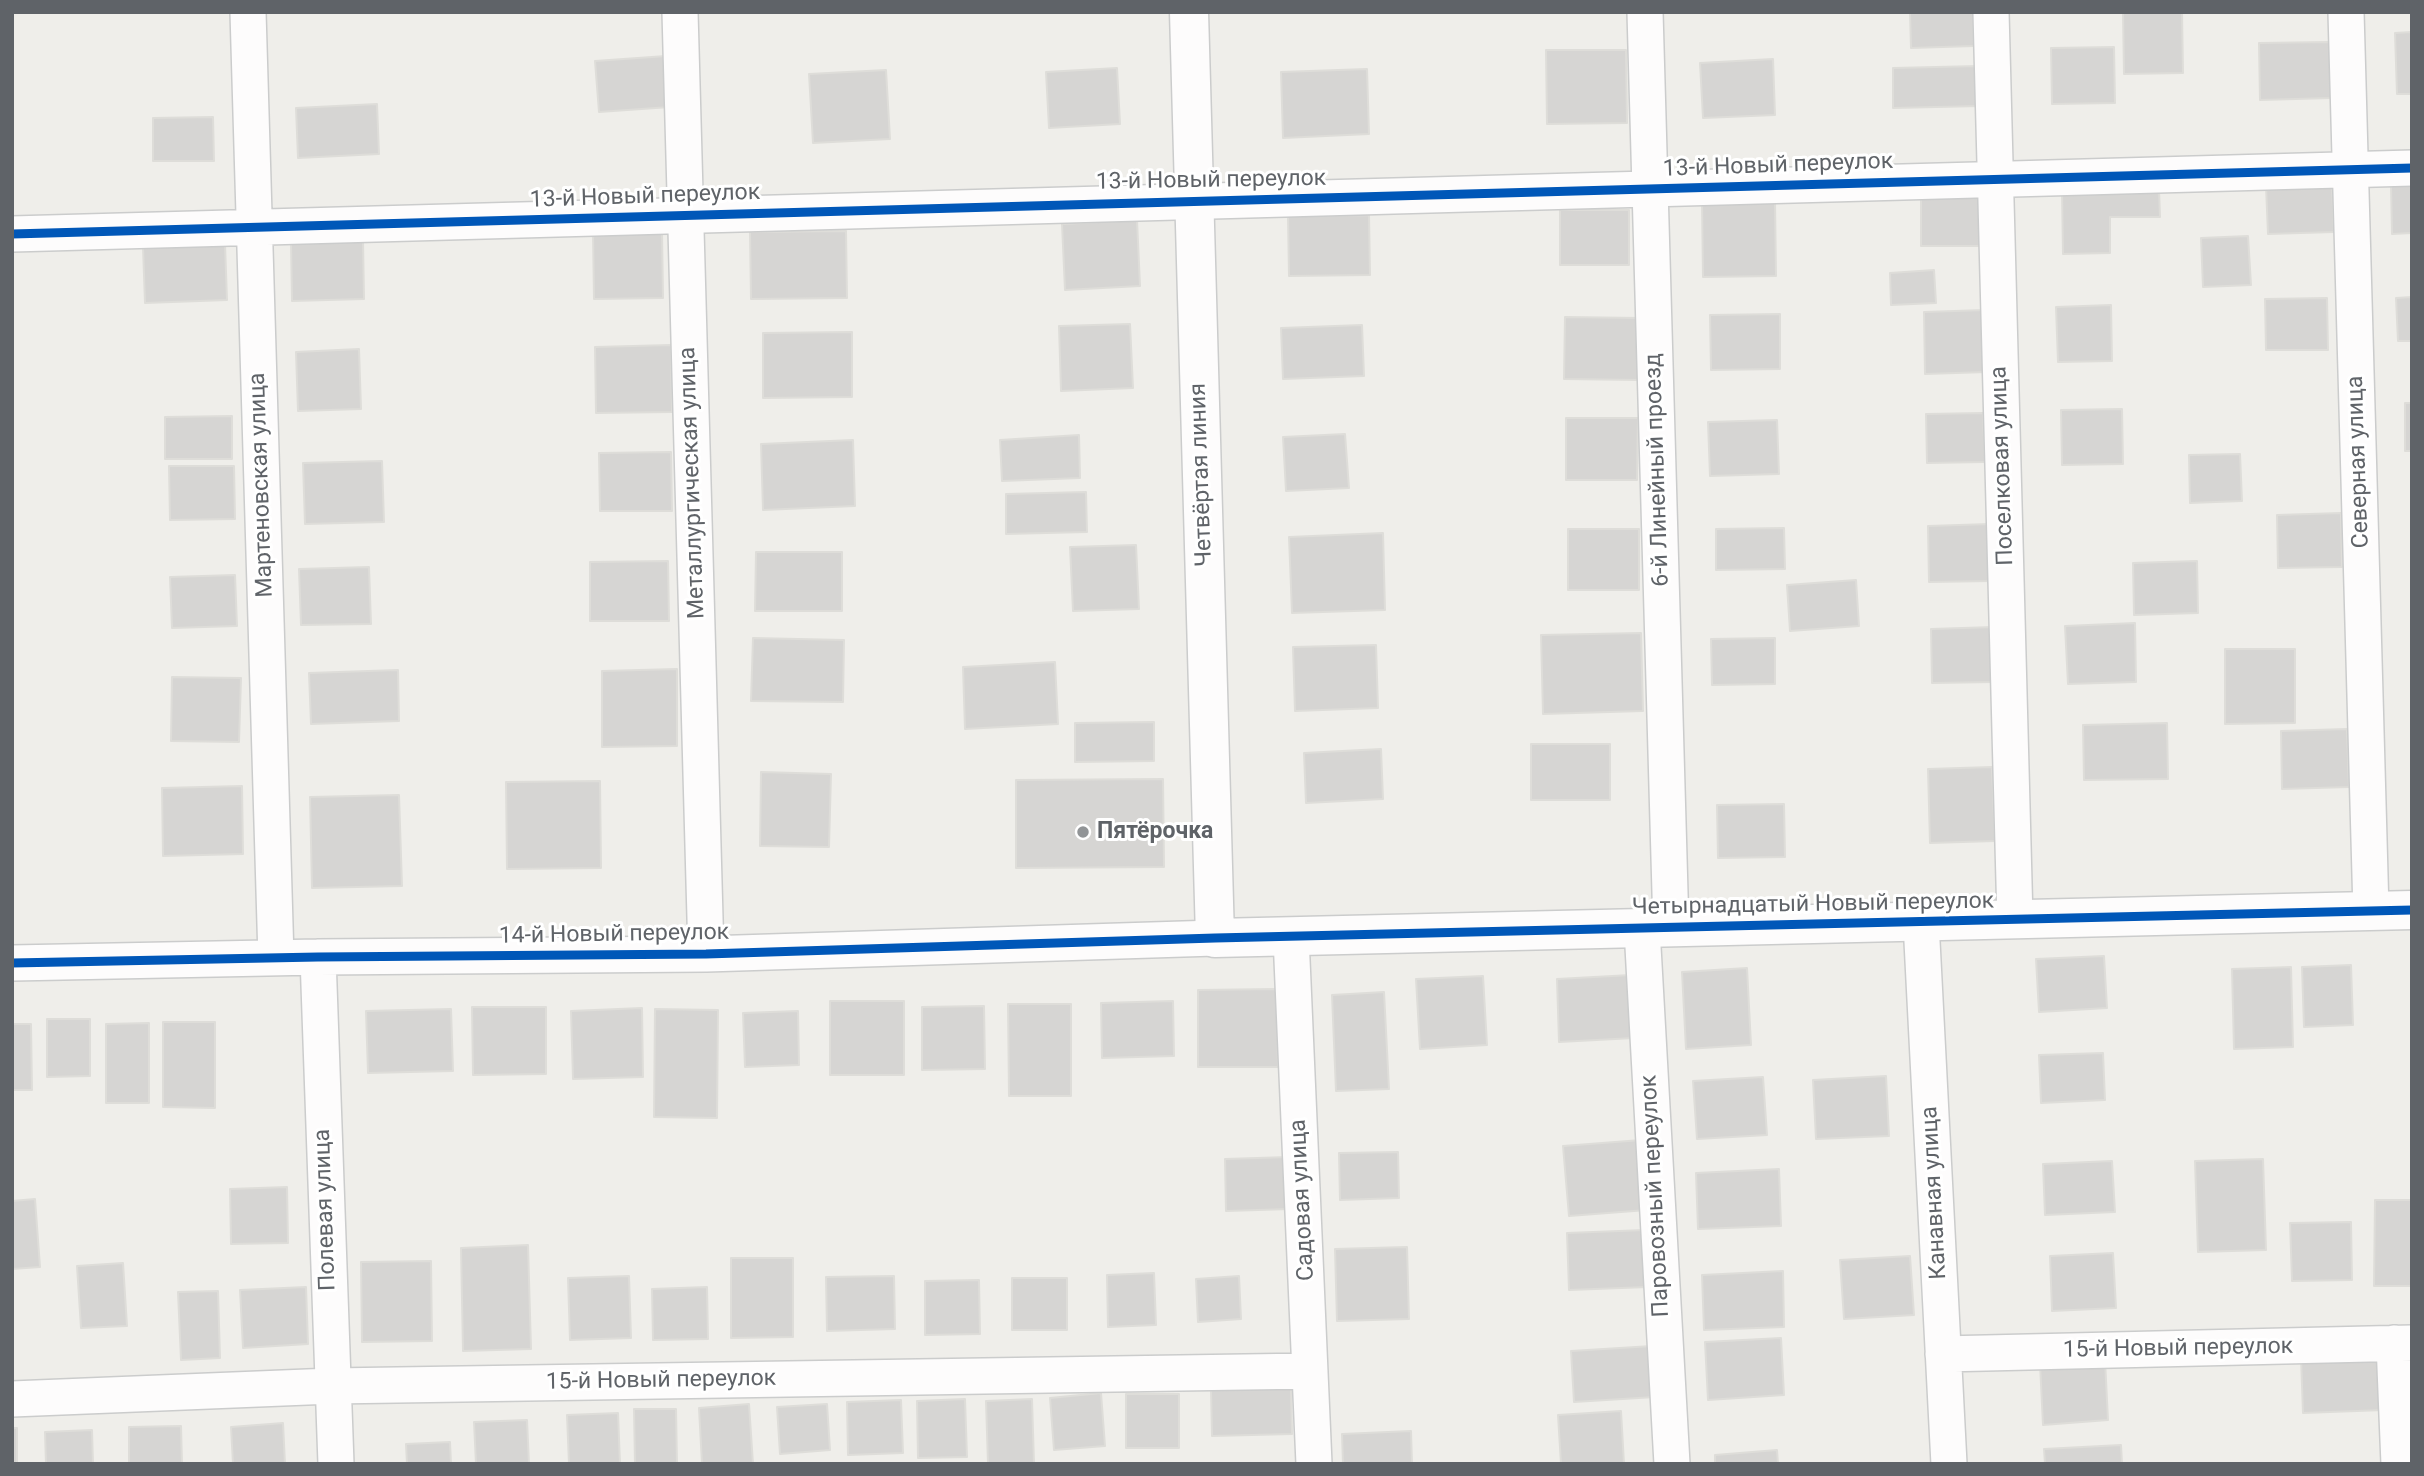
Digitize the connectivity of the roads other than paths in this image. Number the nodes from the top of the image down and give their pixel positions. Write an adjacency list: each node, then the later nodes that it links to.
1 (248, 12): 13 (street, Мартеновская улица)
2 (680, 12): 12 (street, Металлургическая улица)
3 (1189, 12): 11 (street, Четвёртая линия)
4 (1645, 12): 10 (street, 6-й Линейный проезд)
5 (1991, 12): 9 (street, Поселковая улица)
6 (2346, 12): 8 (street, Северная улица)
7 (2412, 168): 8 (street, 13-й Новый переулок)
8 (2350, 169): 9 (street, 13-й Новый переулок); 15 (street, Северная улица)
9 (1995, 179): 10 (street, 13-й Новый переулок); 17 (street, Поселковая улица)
10 (1650, 189): 11 (street, 13-й Новый переулок); 19 (street, 6-й Линейный проезд)
11 (1194, 201): 12 (street, 13-й Новый переулок); 21 (street, Четвёртая линия)
12 (685, 216): 13 (street, 13-й Новый переулок); 22 (street, Металлургическая улица)
13 (255, 228): 14 (street, 13-й Новый переулок); 24 (street, Мартеновская улица)
14 (12, 234)
15 (2371, 911): 16 (street, Четырнадцатый Новый переулок); 17 (street, Четырнадцатый Новый переулок)
16 (2412, 911)
17 (2015, 920): 18 (street, Четырнадцатый Новый переулок)
18 (1921, 922): 19 (street, Четырнадцатый Новый переулок); 27 (street, Канавная улица)
19 (1657, 928): 20 (street, Четырнадцатый Новый переулок); 33 (street, Паровозный переулок)
20 (1291, 937): 21 (street, Четырнадцатый Новый переулок); 28 (street, Садовая улица)
21 (1215, 938): 22 (street, 14-й Новый переулок)
22 (706, 954): 23 (street, 14-й Новый переулок)
23 (318, 957): 24 (street, 14-й Новый переулок); 29 (street, Полевая улица)
24 (276, 958): 25 (street, 14-й Новый переулок)
25 (12, 963)
26 (2403, 1343): 27 (street, 15-й Новый переулок); 35 (street)
27 (1943, 1354): 34 (street, Канавная улица)
28 (1310, 1371): 29 (street, 15-й Новый переулок); 32 (street, Садовая улица)
29 (332, 1386): 30 (street, 15-й Новый переулок); 31 (street, Полевая улица)
30 (12, 1399)
31 (335, 1464)
32 (1314, 1464)
33 (1672, 1464)
34 (1949, 1464)
35 (2399, 1464)

